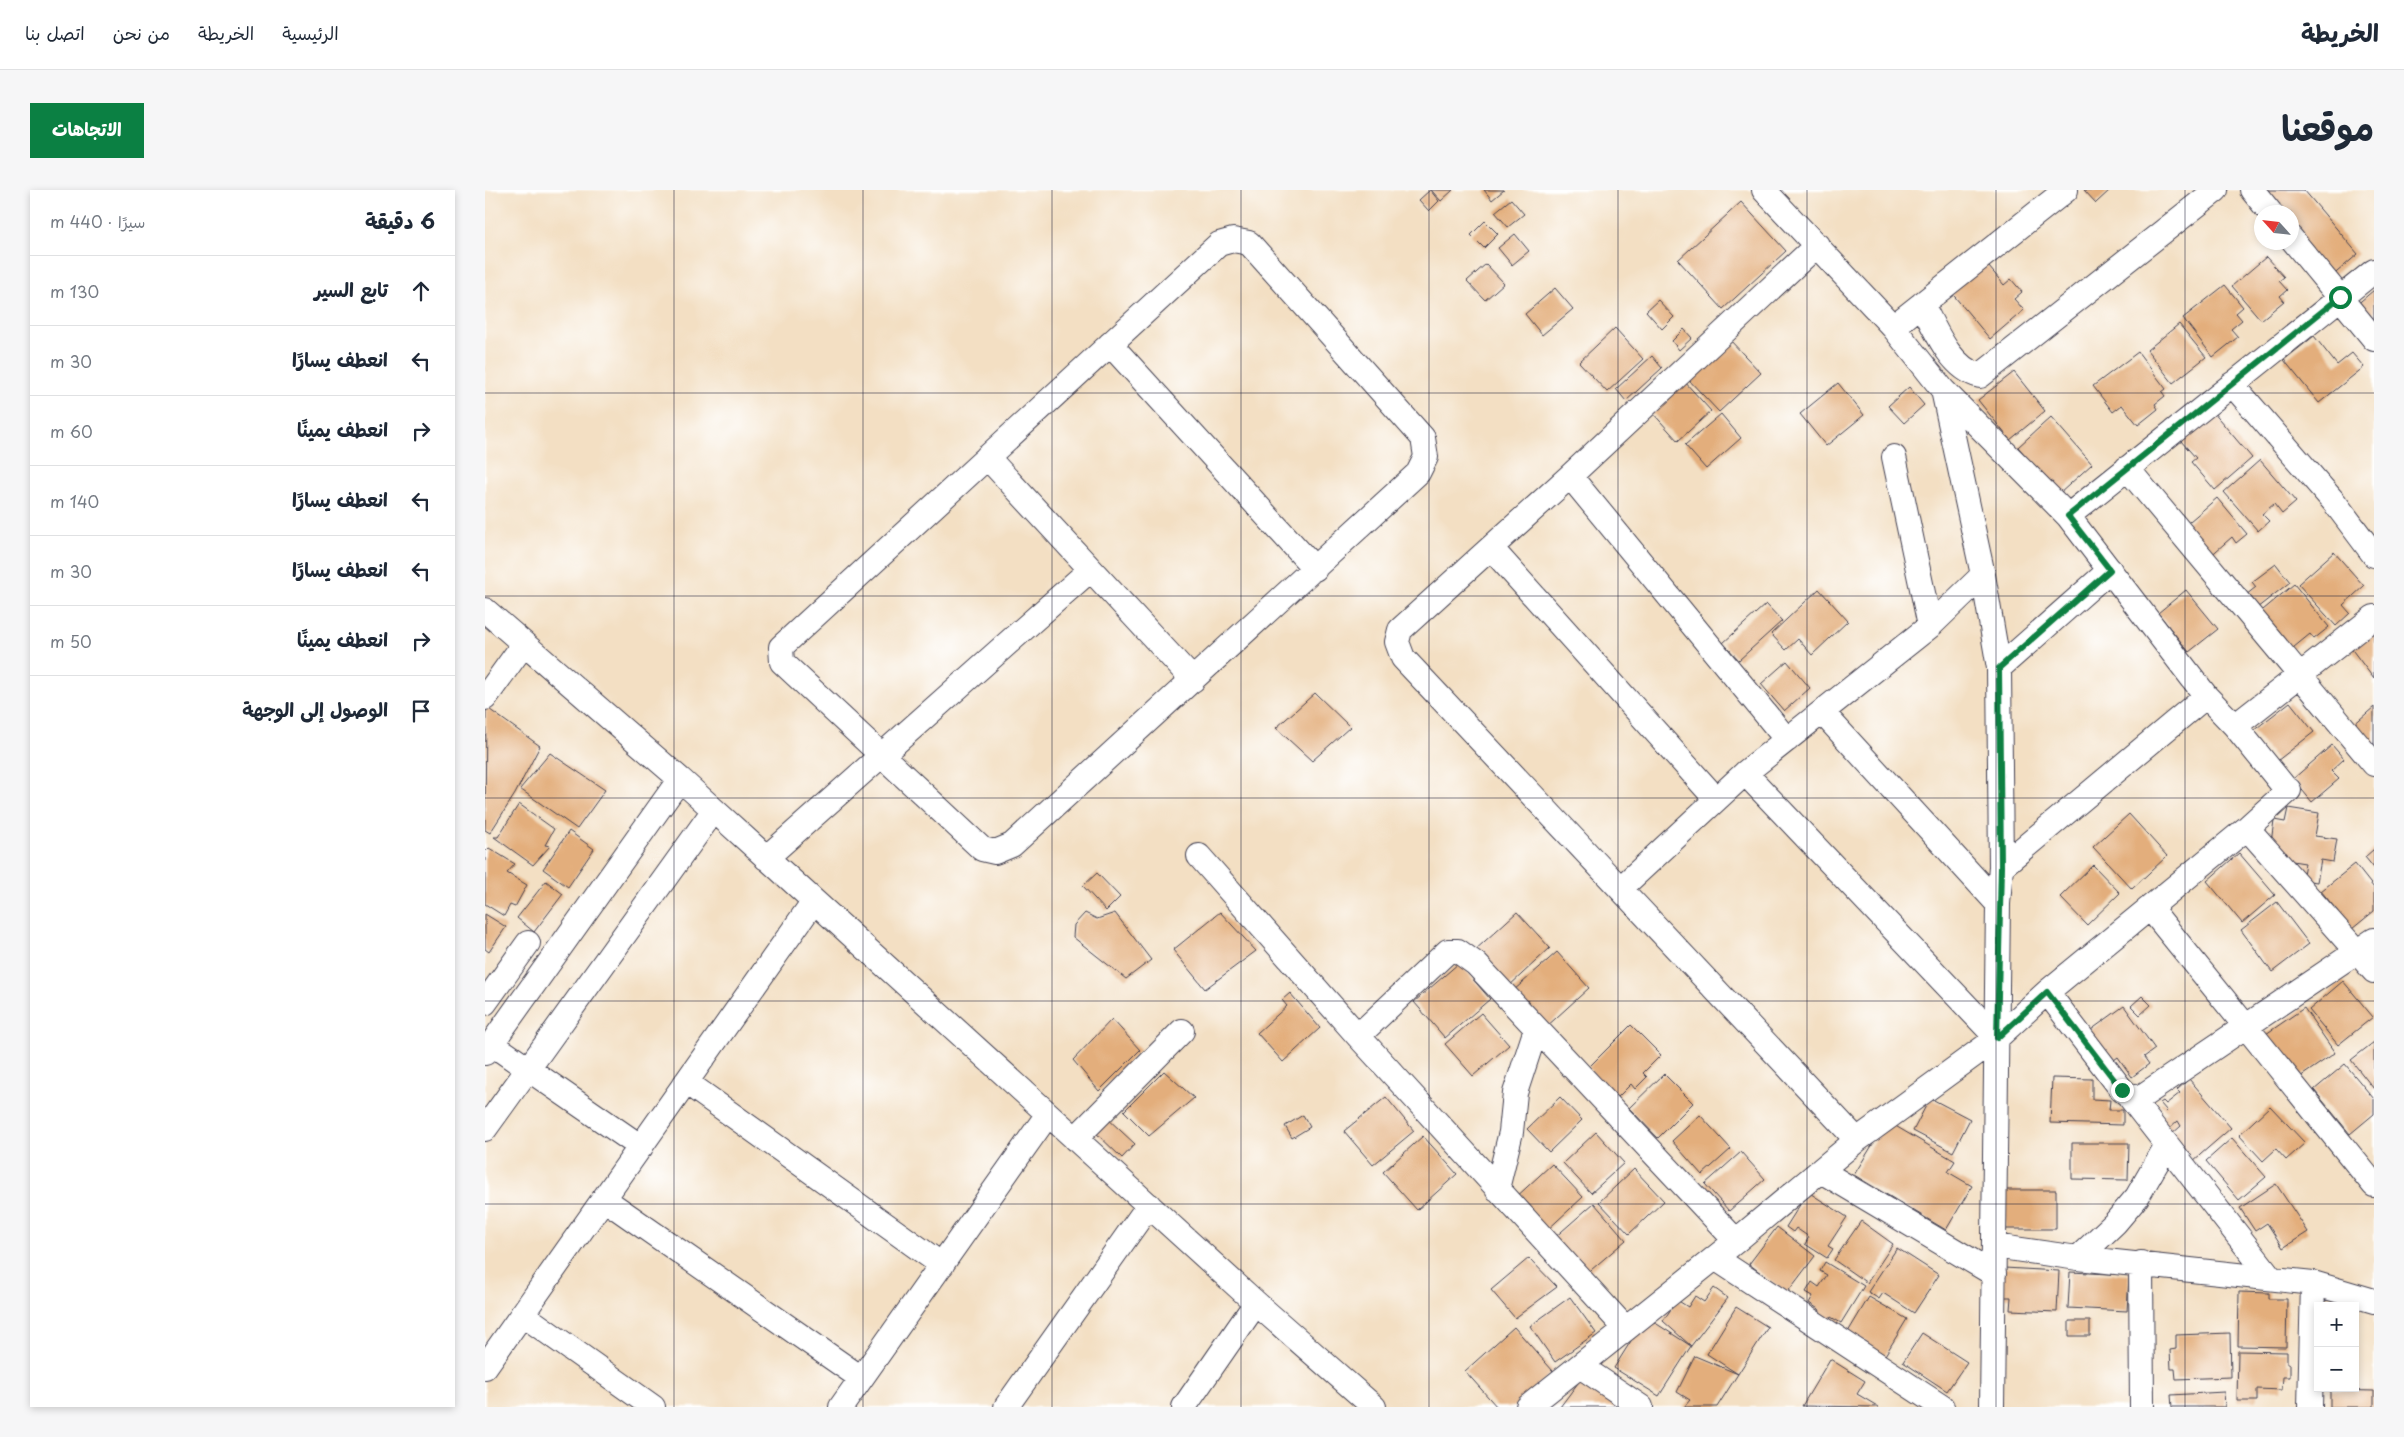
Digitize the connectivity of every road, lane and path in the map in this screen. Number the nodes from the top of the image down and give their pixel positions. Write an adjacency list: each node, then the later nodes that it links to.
1 (1764, 190): 6 (street)
2 (2066, 190): 10 (street)
3 (2216, 190): 10 (street)
4 (2252, 190): 5 (street)
5 (2264, 205)
6 (1817, 245): 11 (street); 19 (street)
7 (2299, 248): 9 (street)
8 (2374, 271): 9 (street)
9 (2340, 297): 12 (street); 14 (street)
10 (1922, 304): 11 (street)
11 (1893, 327): 15 (street)
12 (2374, 339)
13 (1110, 344): 16 (street); 23 (street); 23 (street)
14 (2232, 384): 18 (street); 22 (street)
15 (1943, 390): 20 (street); 26 (street)
16 (987, 457): 24 (street); 39 (street)
17 (1895, 457): 29 (street)
18 (2127, 468): 20 (street); 32 (street)
19 (1571, 476): 21 (street); 38 (street)
20 (2068, 516): 25 (street)
21 (1491, 548): 43 (street); 49 (street)
22 (2374, 555)
23 (1315, 569): 33 (street)
24 (1090, 570): 33 (street); 39 (street)
25 (2110, 570): 31 (street); 34 (street)
26 (1983, 575): 29 (street); 31 (street)
27 (485, 610): 30 (street)
28 (2374, 617): 32 (street)
29 (1929, 626): 36 (street)
30 (523, 645): 35 (street); 42 (street)
31 (1999, 668): 48 (street)
32 (2299, 674): 37 (street); 40 (street)
33 (1193, 680): 39 (street)
34 (2206, 696): 37 (street); 48 (street)
35 (485, 698)
36 (1822, 712): 38 (street); 51 (street)
37 (2235, 726): 45 (street)
38 (1787, 740): 41 (street)
39 (881, 754): 47 (street)
40 (2374, 764)
41 (1745, 773): 43 (street); 62 (street)
42 (680, 779): 44 (street); 63 (street)
43 (1717, 799): 49 (street)
44 (714, 810): 47 (street); 64 (street)
45 (2247, 828): 52 (street); 54 (street)
46 (1199, 856): 61 (street)
47 (766, 858): 50 (street)
48 (2001, 867): 51 (street)
49 (1621, 888): 70 (street)
50 (814, 901): 65 (street); 67 (street)
51 (1998, 904): 62 (street)
52 (2150, 908): 56 (street); 58 (street)
53 (528, 943): 57 (street)
54 (2366, 945): 55 (street); 58 (street)
55 (2374, 971)
56 (2047, 992): 62 (street); 66 (street)
57 (485, 1003)
58 (2244, 1027): 66 (street); 74 (street)
59 (1536, 1029): 61 (street); 75 (street); 78 (street)
60 (1182, 1031): 69 (street)
61 (1358, 1036): 75 (street)
62 (1997, 1038): 70 (street); 79 (street)
63 (488, 1049): 64 (street)
64 (528, 1070): 68 (street); 72 (street)
65 (686, 1082): 72 (street); 83 (street)
66 (2129, 1096): 71 (street)
67 (1049, 1114): 69 (street); 83 (street)
68 (485, 1129)
69 (1075, 1139): 77 (street)
70 (1857, 1140): 73 (street)
71 (2167, 1145): 81 (street); 85 (street)
72 (641, 1147): 76 (street)
73 (1821, 1171): 78 (street); 84 (street)
74 (2374, 1185)
75 (1497, 1189): 90 (street)
76 (604, 1199): 89 (street); 93 (street)
77 (1149, 1205): 88 (street); 97 (street)
78 (1736, 1241): 80 (street)
79 (1994, 1246): 81 (street); 84 (street)
80 (1715, 1258): 90 (street); 102 (street)
81 (2078, 1258): 82 (street)
82 (2141, 1263): 85 (street); 94 (street)
83 (942, 1265): 93 (street)
84 (1994, 1274): 103 (street)
85 (2271, 1278): 86 (street)
86 (2313, 1283): 87 (street); 104 (street)
87 (2374, 1301)
88 (1256, 1303): 98 (street); 99 (street)
89 (523, 1314): 92 (street); 95 (street)
90 (1626, 1329): 91 (street)
91 (1580, 1366): 100 (street); 101 (street)
92 (485, 1367)
93 (861, 1378): 96 (street)
94 (2139, 1405)
95 (650, 1406)
96 (841, 1407)
97 (1006, 1407)
98 (1184, 1407)
99 (1374, 1407)
100 (1528, 1407)
101 (1641, 1407)
102 (1942, 1407)
103 (1992, 1407)
104 (2310, 1407)

